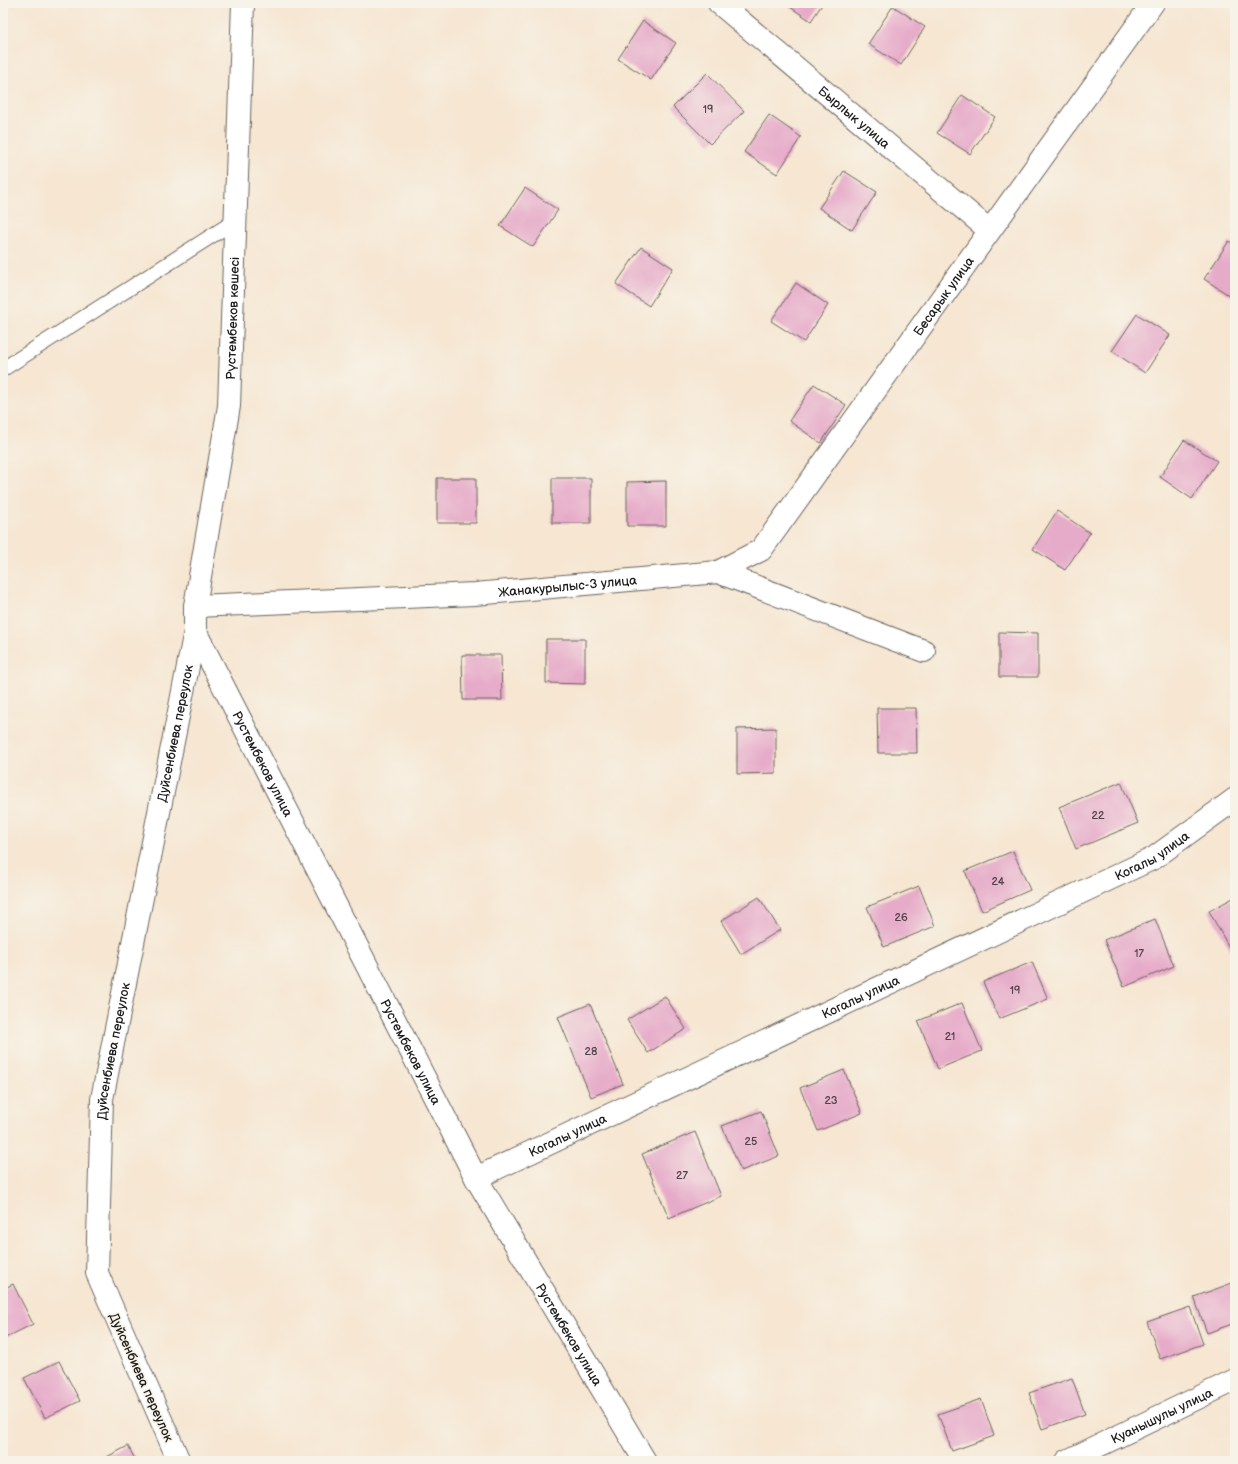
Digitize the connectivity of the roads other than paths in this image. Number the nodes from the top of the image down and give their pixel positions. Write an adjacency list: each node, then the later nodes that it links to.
1 (243, 3): 4 (street, Рүстембеков көшесі)
2 (719, 3): 5 (street, Бырлык улица)
3 (1153, 3): 5 (street, Бесарык улица)
4 (235, 221): 6 (lane); 8 (street, Рүстембеков көшесі)
5 (989, 230): 7 (street, Бесарык улица)
6 (3, 369)
7 (718, 572): 8 (street, Жанакурылыс-3 улица); 10 (street, Жанакурылыс-3 улица)
8 (195, 606): 9 (street, Рүстембеков көшесі)
9 (195, 631): 12 (street, Рустембеков улица); 14 (street, Дуйсенбиева переулок)
10 (924, 651)
11 (1235, 799): 12 (street, Когалы улица)
12 (476, 1178): 15 (street, Рустембеков улица)
13 (1235, 1380): 16 (street, Куанышулы улица)
14 (179, 1461)
15 (645, 1461)
16 (1066, 1461)

